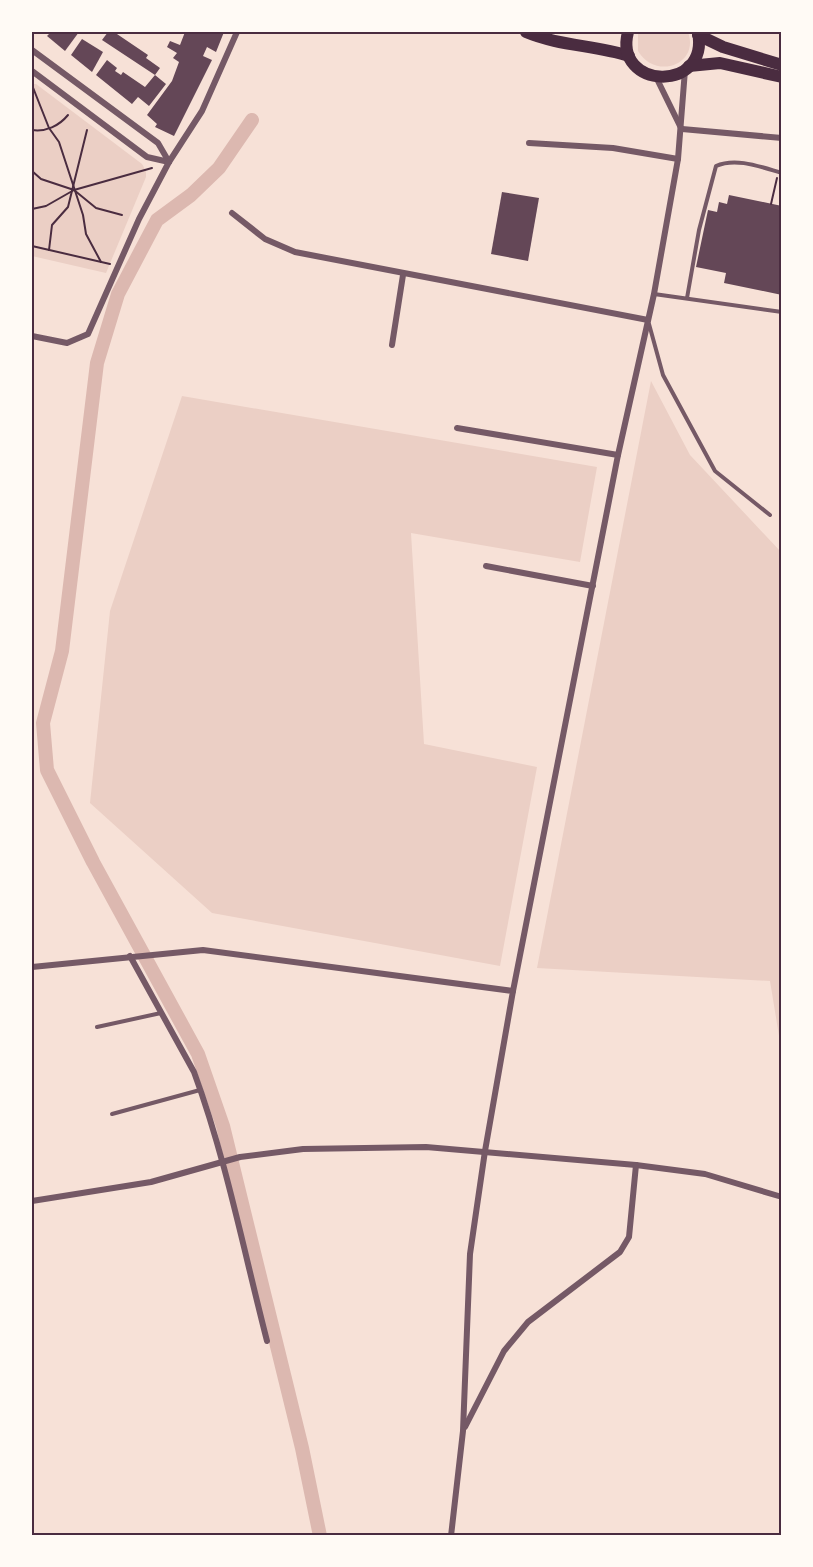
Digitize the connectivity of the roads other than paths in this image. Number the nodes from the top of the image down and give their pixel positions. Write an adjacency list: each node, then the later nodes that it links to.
1 (237, 32): 16 (street)
2 (526, 32): 6 (main road)
3 (628, 32): 6 (main road)
4 (698, 33): 7 (main road); 8 (main road)
5 (32, 50): 16 (street)
6 (629, 56): 10 (main road)
7 (782, 64)
8 (687, 68): 10 (main road); 11 (main road); 12 (street)
9 (32, 71): 16 (street)
10 (656, 77): 12 (street)
11 (782, 77)
12 (682, 129): 13 (street); 15 (street)
13 (782, 138)
14 (529, 143): 15 (street)
15 (678, 159): 20 (street)
16 (170, 162): 24 (street)
17 (782, 173): 21 (lane)
18 (232, 213): 19 (street)
19 (403, 275): 23 (street); 25 (street)
20 (654, 294): 21 (lane); 23 (street)
21 (687, 298): 22 (lane)
22 (782, 312)
23 (648, 320): 27 (street); 28 (lane)
24 (32, 336)
25 (392, 345)
26 (458, 428): 27 (street)
27 (618, 455): 30 (street)
28 (770, 515)
29 (486, 566): 30 (street)
30 (593, 586): 33 (street)
31 (130, 956): 32 (street); 33 (street); 34 (street)
32 (32, 967)
33 (513, 991): 38 (street)
34 (161, 1013): 35 (lane); 36 (street)
35 (97, 1027)
36 (200, 1089): 37 (lane); 39 (street)
37 (112, 1114)
38 (485, 1151): 39 (street); 40 (street); 44 (street)
39 (222, 1161): 42 (street); 43 (street)
40 (636, 1165): 41 (street); 44 (street)
41 (782, 1197)
42 (32, 1202)
43 (267, 1341)
44 (463, 1431): 45 (street)
45 (451, 1536)

